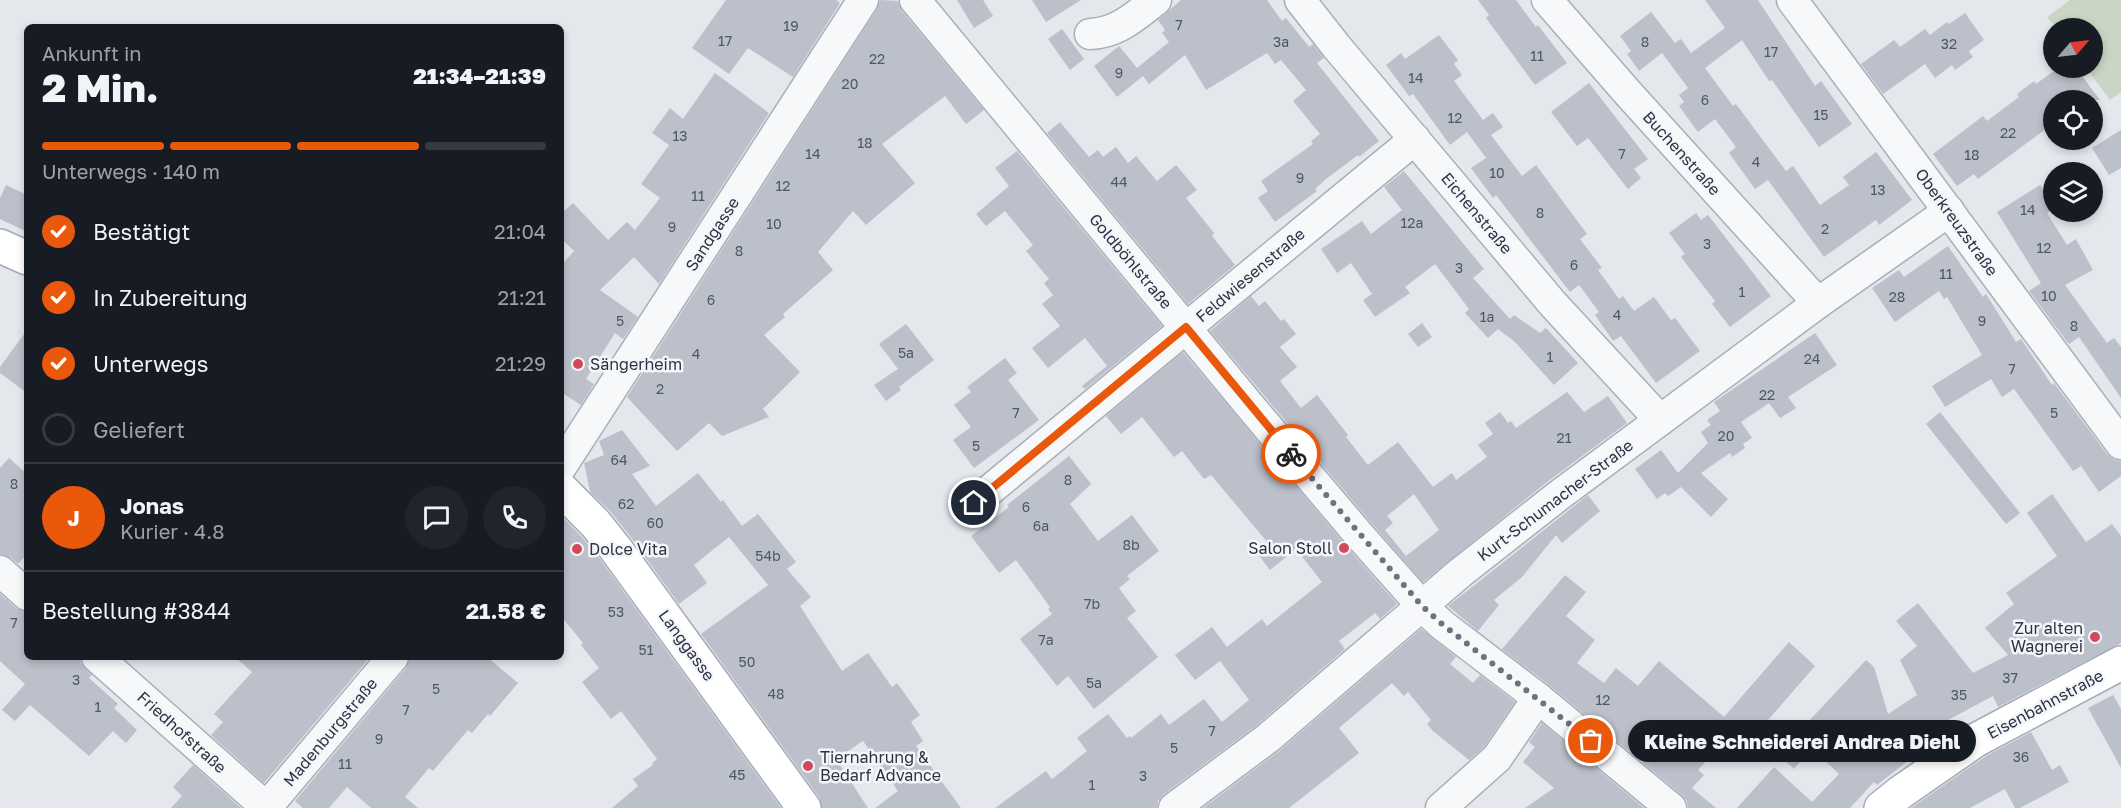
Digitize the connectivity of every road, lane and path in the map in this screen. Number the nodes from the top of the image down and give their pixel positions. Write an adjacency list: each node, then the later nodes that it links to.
1 (863, 0): 16 (street, Sandgasse)
2 (915, 0): 13 (street, Goldböhlstraße)
3 (1156, 0): 7 (street)
4 (1300, 0): 8 (street, Eichenstraße)
5 (1547, 0): 12 (street, Buchenstraße)
6 (1792, 0): 9 (street, Oberkreuzstraße)
7 (1090, 34)
8 (1415, 139): 13 (street, Feldwiesenstraße); 14 (street, Eichenstraße)
9 (1949, 211): 12 (street, Kurt-Schumacher-Straße); 15 (street, Oberkreuzstraße)
10 (0, 246): 11 (main road)
11 (24, 257)
12 (1818, 303): 14 (street, Kurt-Schumacher-Straße)
13 (1186, 327): 18 (street, Feldwiesenstraße); 21 (street, Goldböhlstraße)
14 (1660, 420): 21 (street, Kurt-Schumacher-Straße)
15 (2121, 444)
16 (564, 463)
17 (564, 492): 27 (main road, Langgasse)
18 (974, 503)
19 (0, 571): 20 (street)
20 (24, 592)
21 (1422, 606): 25 (street, Goldböhlstraße); 28 (street, Kurt-Schumacher-Straße)
22 (100, 660): 26 (street, Friedhofstraße)
23 (390, 660): 26 (street, Madenburgstraße)
24 (2121, 663): 31 (main road, Eisenbahnstraße)
25 (1538, 698): 29 (street); 30 (street, Goldböhlstraße)
26 (266, 808)
27 (804, 808)
28 (1174, 808)
29 (1441, 808)
30 (1671, 808)
31 (1881, 808)

